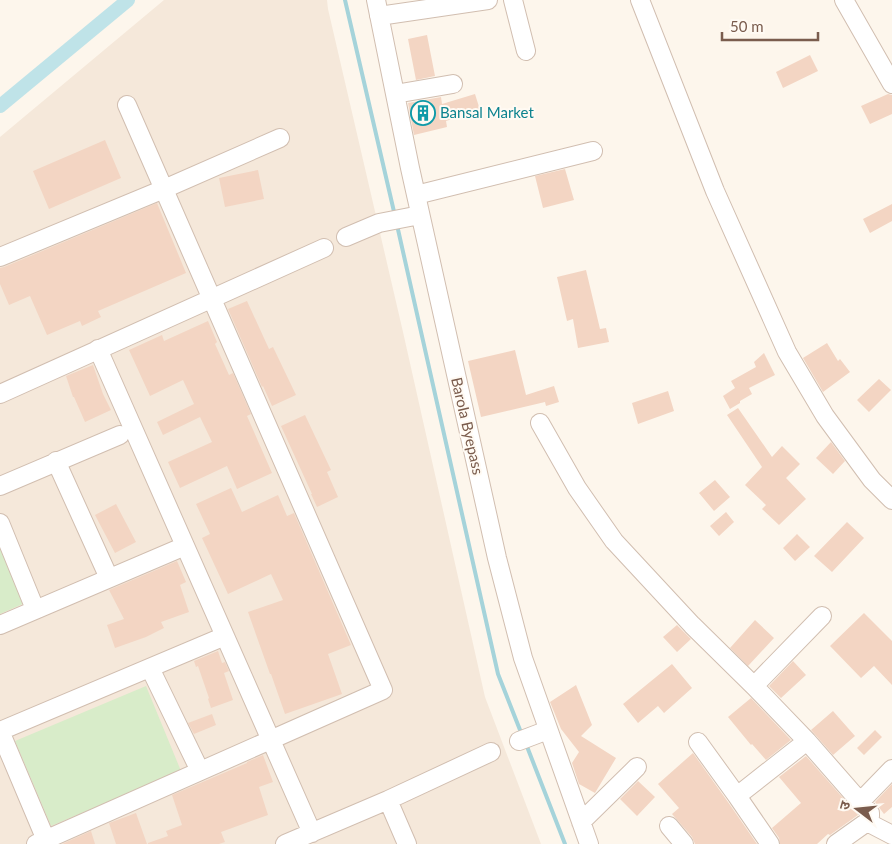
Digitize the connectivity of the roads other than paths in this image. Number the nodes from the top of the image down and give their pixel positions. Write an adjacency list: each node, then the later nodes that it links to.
1 (488, 0): 5 (street)
2 (513, 0): 6 (street)
3 (640, 0): 26 (street)
4 (844, 0): 8 (street)
5 (378, 8): 9 (street, Barola Byepass)
6 (526, 52)
7 (453, 84): 9 (street)
8 (892, 84)
9 (395, 94): 14 (street, Barola Byepass)
10 (127, 105): 13 (street)
11 (280, 138): 13 (street)
12 (593, 151): 14 (street)
13 (164, 189): 18 (street); 19 (street)
14 (416, 195): 15 (street, Barola Byepass)
15 (415, 216): 16 (street); 36 (street, Barola Byepass)
16 (346, 238)
17 (324, 248): 19 (street)
18 (0, 257)
19 (212, 298): 20 (street); 38 (street)
20 (98, 350): 21 (street); 28 (street)
21 (0, 394)
22 (540, 423): 35 (street)
23 (120, 434): 24 (street)
24 (56, 462): 25 (street); 29 (street)
25 (0, 486)
26 (892, 500)
27 (0, 524): 30 (street)
28 (185, 546): 29 (street); 33 (street)
29 (109, 578): 30 (street)
30 (36, 609): 32 (street)
31 (822, 616): 35 (street)
32 (0, 625)
33 (225, 636): 34 (street); 38 (street)
34 (150, 668): 37 (street); 45 (street)
35 (754, 686): 40 (street)
36 (548, 730): 39 (street); 49 (street, Barola Byepass)
37 (0, 731): 54 (street)
38 (271, 740): 45 (street); 52 (street)
39 (519, 741)
40 (807, 741): 46 (street); 48 (street)
41 (698, 742): 46 (street)
42 (491, 752): 47 (street)
43 (637, 767): 49 (street)
44 (892, 769): 48 (street)
45 (200, 771): 54 (street)
46 (737, 796): 59 (street)
47 (388, 800): 52 (street); 56 (street)
48 (861, 801): 50 (street)
49 (581, 822): 57 (street, Barola Byepass)
50 (867, 822): 53 (street); 60 (street)
51 (669, 826): 58 (street)
52 (312, 832): 55 (street)
53 (892, 835)
54 (41, 842)
55 (285, 844)
56 (406, 844)
57 (589, 844)
58 (684, 844)
59 (770, 844)
60 (836, 844)

